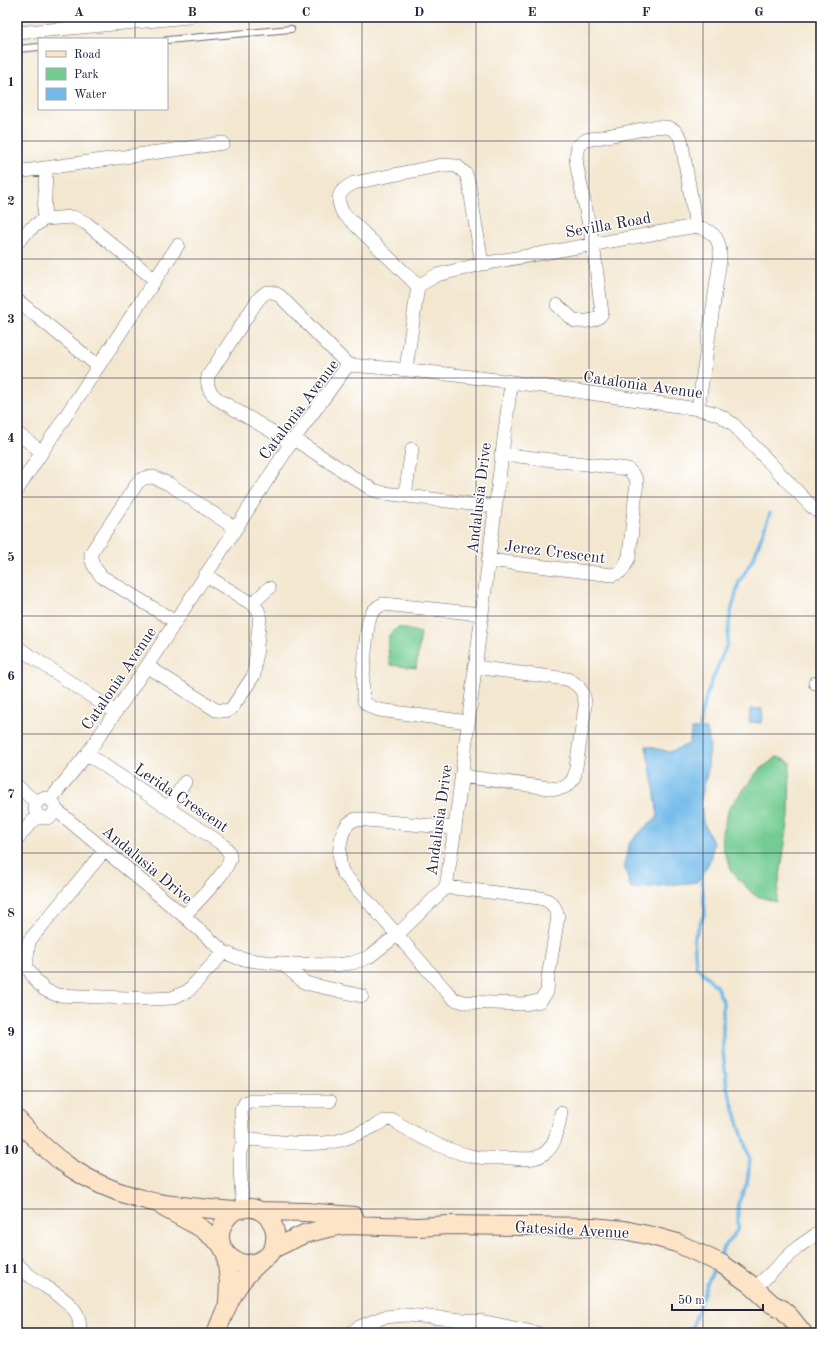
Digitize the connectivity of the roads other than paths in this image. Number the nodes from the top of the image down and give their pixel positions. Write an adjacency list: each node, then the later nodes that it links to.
1 (189, 17): 3 (street)
2 (291, 29): 4 (lane)
3 (17, 33)
4 (168, 40)
5 (38, 47): 6 (lane)
6 (17, 49)
7 (223, 143): 8 (street)
8 (46, 169): 9 (street); 10 (street)
9 (17, 172)
10 (44, 219): 12 (street); 16 (street)
11 (696, 226): 13 (street, Sevilla Road); 13 (street); 24 (street)
12 (17, 242)
13 (592, 244): 15 (street, Sevilla Road); 19 (street)
14 (178, 245): 16 (street)
15 (482, 264): 17 (street, Sevilla Road); 17 (street)
16 (155, 280): 21 (street)
17 (418, 286): 22 (street)
18 (17, 300): 21 (street)
19 (557, 305)
20 (348, 365): 22 (street, Catalonia Avenue); 26 (street, Catalonia Avenue); 26 (street)
21 (98, 366): 28 (street)
22 (406, 369): 23 (street, Catalonia Avenue)
23 (511, 383): 24 (street, Catalonia Avenue); 29 (street, Andalusia Drive)
24 (698, 409): 33 (street, Catalonia Avenue)
25 (17, 433): 28 (street)
26 (292, 441): 31 (street); 34 (street, Catalonia Avenue)
27 (412, 449): 31 (street)
28 (42, 452): 30 (street)
29 (501, 454): 32 (street, Andalusia Drive); 35 (street, Jerez Crescent)
30 (17, 490)
31 (405, 495): 32 (street)
32 (495, 507): 35 (street, Andalusia Drive)
33 (821, 514)
34 (235, 528): 36 (street, Catalonia Avenue); 40 (street)
35 (488, 560): 39 (street, Andalusia Drive)
36 (206, 575): 38 (street); 40 (street, Catalonia Avenue)
37 (268, 588): 38 (street)
38 (252, 604): 42 (street)
39 (481, 614): 43 (street, Andalusia Drive); 45 (street)
40 (176, 622): 42 (street, Catalonia Avenue)
41 (17, 647): 44 (street)
42 (147, 666): 44 (street, Catalonia Avenue)
43 (474, 667): 45 (street, Andalusia Drive); 47 (street)
44 (115, 712): 46 (street, Catalonia Avenue)
45 (468, 722): 47 (street, Andalusia Drive)
46 (87, 754): 50 (street, Catalonia Avenue); 51 (street, Lerida Crescent)
47 (461, 776): 53 (street, Andalusia Drive)
48 (185, 782): 51 (street)
49 (17, 786): 52 (street)
50 (53, 804): 52 (street); 55 (street, Andalusia Drive)
51 (168, 808): 57 (street, Lerida Crescent)
52 (38, 809): 54 (street)
53 (455, 828): 56 (street, Andalusia Drive); 58 (street)
54 (17, 839)
55 (104, 851): 57 (street, Andalusia Drive); 59 (street)
56 (446, 887): 58 (street, Andalusia Drive); 58 (street)
57 (184, 916): 59 (street, Andalusia Drive)
58 (397, 935): 60 (street, Andalusia Drive)
59 (224, 952): 60 (street, Andalusia Drive)
60 (283, 964): 61 (street)
61 (362, 996)
62 (330, 1100): 65 (street)
63 (561, 1113): 65 (street)
64 (17, 1119): 66 (street)
65 (243, 1144): 67 (street)
66 (158, 1203): 67 (street, Gateside Avenue); 70 (street)
67 (246, 1210): 68 (street, Gateside Avenue); 70 (street); 71 (street)
68 (448, 1225): 71 (street, Gateside Avenue); 73 (street, Gateside Avenue)
69 (821, 1231): 73 (street)
70 (223, 1249): 71 (street); 74 (street)
71 (267, 1255): 74 (street)
72 (17, 1263): 76 (street)
73 (755, 1288): 75 (street, Gateside Avenue)
74 (228, 1304): 77 (street)
75 (772, 1304): 80 (street, Gateside Avenue); 81 (street, Gateside Avenue)
76 (80, 1333)
77 (216, 1333)
78 (351, 1333): 79 (street)
79 (538, 1333)
80 (794, 1333)
81 (803, 1333)

